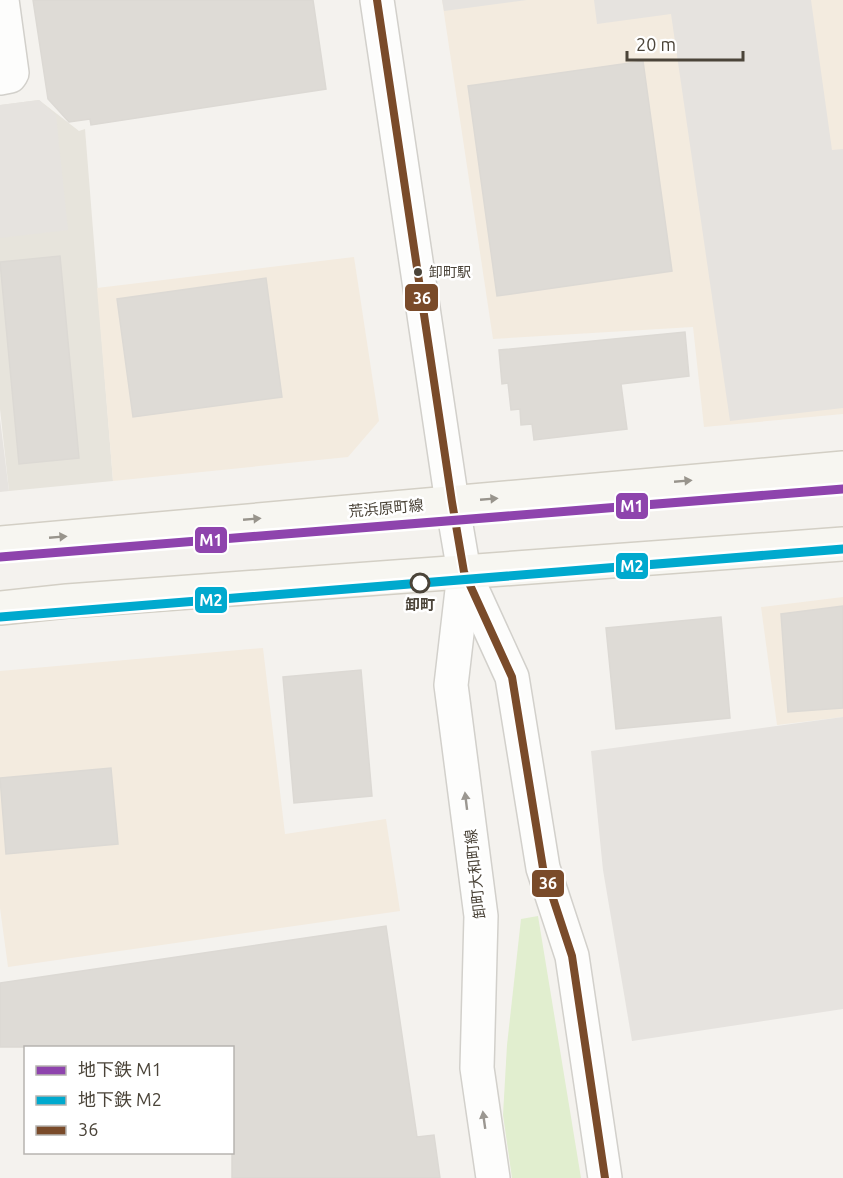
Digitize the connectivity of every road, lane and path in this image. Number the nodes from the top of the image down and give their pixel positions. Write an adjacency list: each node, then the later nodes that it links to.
1 (2, 0): 3 (street)
2 (377, 0): 5 (street, 卸町大和町線)
3 (0, 78)
4 (843, 468): 5 (main road, 荒浜原町線, one-way to 4)
5 (452, 502): 6 (main road, 荒浜原町線, one-way to 5); 8 (street, 卸町大和町線)
6 (0, 543)
7 (843, 544): 8 (main road)
8 (465, 572): 9 (main road); 10 (street, 卸町大和町線, one-way to 8); 11 (street, 卸町大和町線)
9 (0, 608)
10 (493, 1178)
11 (605, 1178)

